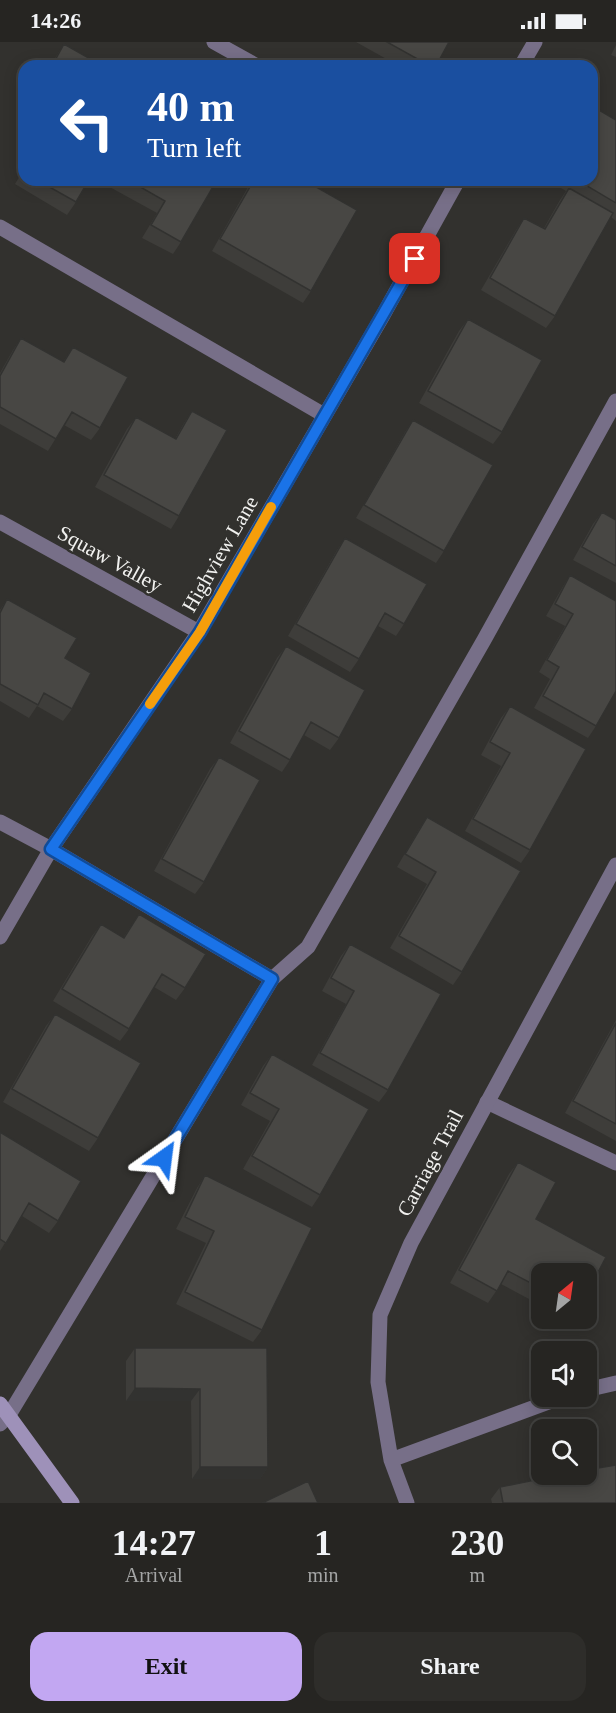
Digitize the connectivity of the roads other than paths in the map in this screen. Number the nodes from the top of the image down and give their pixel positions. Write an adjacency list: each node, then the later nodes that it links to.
1 (214, 42): 3 (street)
2 (535, 42): 4 (street)
3 (246, 60)
4 (525, 60)
5 (455, 186): 8 (street, Highview Lane)
6 (0, 227): 8 (street)
7 (616, 401): 15 (street)
8 (324, 415): 10 (street, Highview Lane)
9 (0, 522): 10 (street, Squaw Valley)
10 (200, 632): 12 (street, Highview Lane)
11 (0, 822): 12 (street)
12 (51, 849): 14 (street, Highview Lane); 15 (street)
13 (616, 865): 16 (street, Carriage Trail)
14 (0, 937)
15 (272, 979): 21 (street)
16 (487, 1102): 17 (street); 22 (street, Carriage Trail)
17 (616, 1163)
18 (616, 1383): 19 (street)
19 (597, 1387)
20 (535, 1407): 22 (street)
21 (3, 1414): 23 (main road)
22 (391, 1460): 24 (street, Carriage Trail)
23 (72, 1503)
24 (407, 1503)

